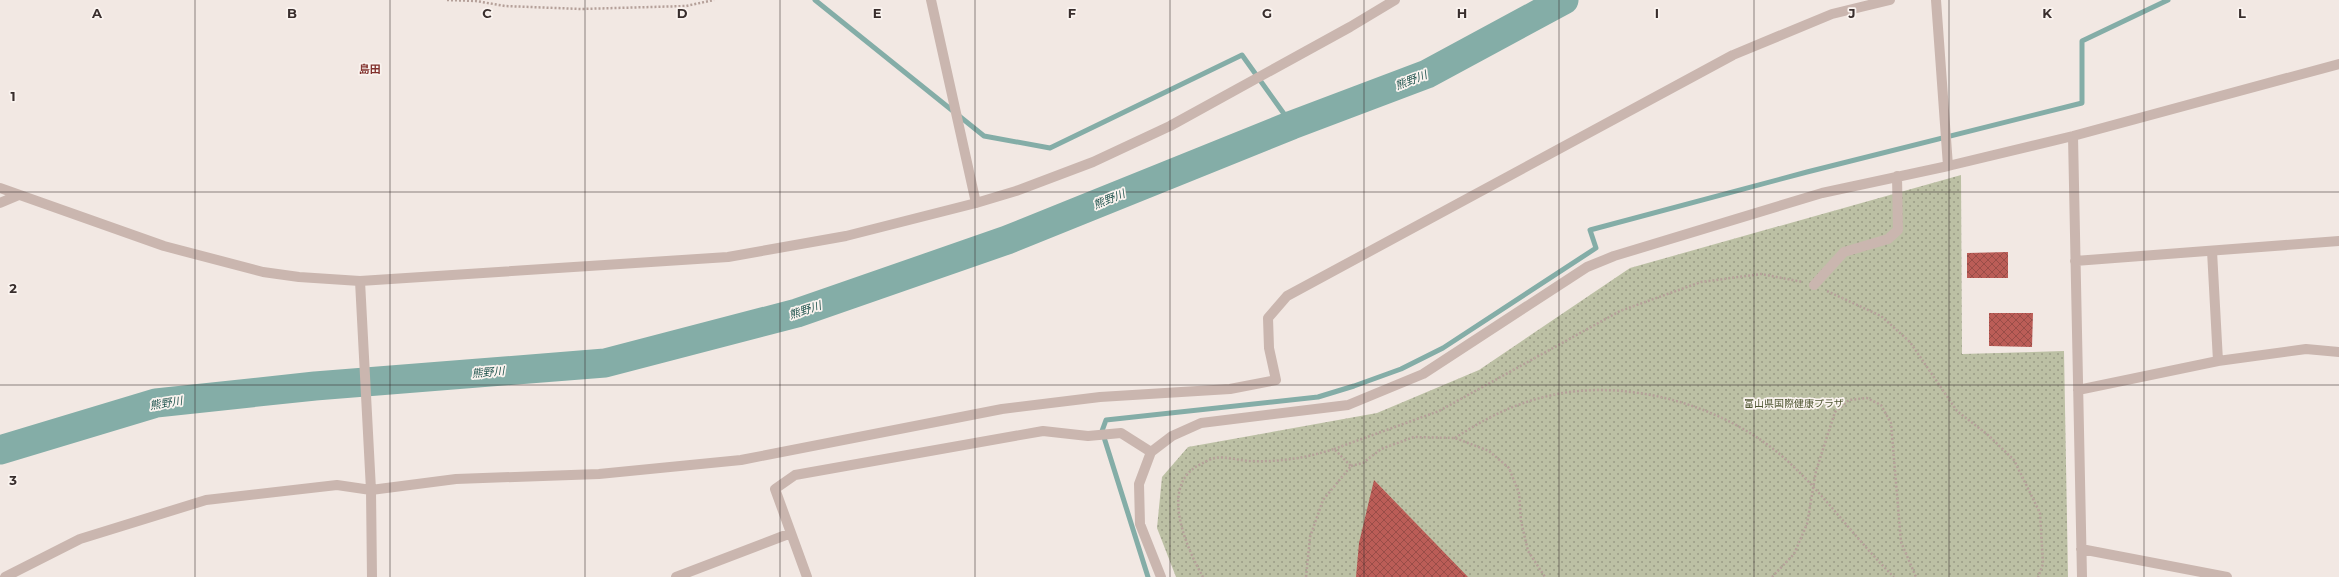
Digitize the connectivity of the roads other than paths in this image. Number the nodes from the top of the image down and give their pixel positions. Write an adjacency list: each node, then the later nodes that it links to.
1 (931, 0): 12 (street)
2 (1395, 0): 12 (street)
3 (1890, 0): 22 (street)
4 (1936, 0): 7 (street)
5 (2339, 64): 6 (street)
6 (2073, 136): 7 (street); 15 (street)
7 (1948, 166): 8 (street)
8 (1897, 176): 17 (street); 21 (street)
9 (0, 188): 10 (street)
10 (19, 195): 11 (street); 16 (street)
11 (0, 203)
12 (976, 203): 16 (street)
13 (2339, 241): 14 (street)
14 (2212, 251): 15 (street); 19 (street)
15 (2075, 261): 20 (street)
16 (360, 281): 22 (street)
17 (1814, 285)
18 (2339, 352): 19 (street)
19 (2218, 361): 20 (street)
20 (2078, 390): 24 (street)
21 (1151, 452): 23 (street); 29 (street)
22 (371, 490): 25 (street); 26 (street)
23 (791, 533): 27 (street); 28 (street)
24 (2081, 549): 30 (street); 31 (street)
25 (5, 577)
26 (372, 577)
27 (676, 577)
28 (807, 577)
29 (1161, 577)
30 (2082, 577)
31 (2227, 577)

